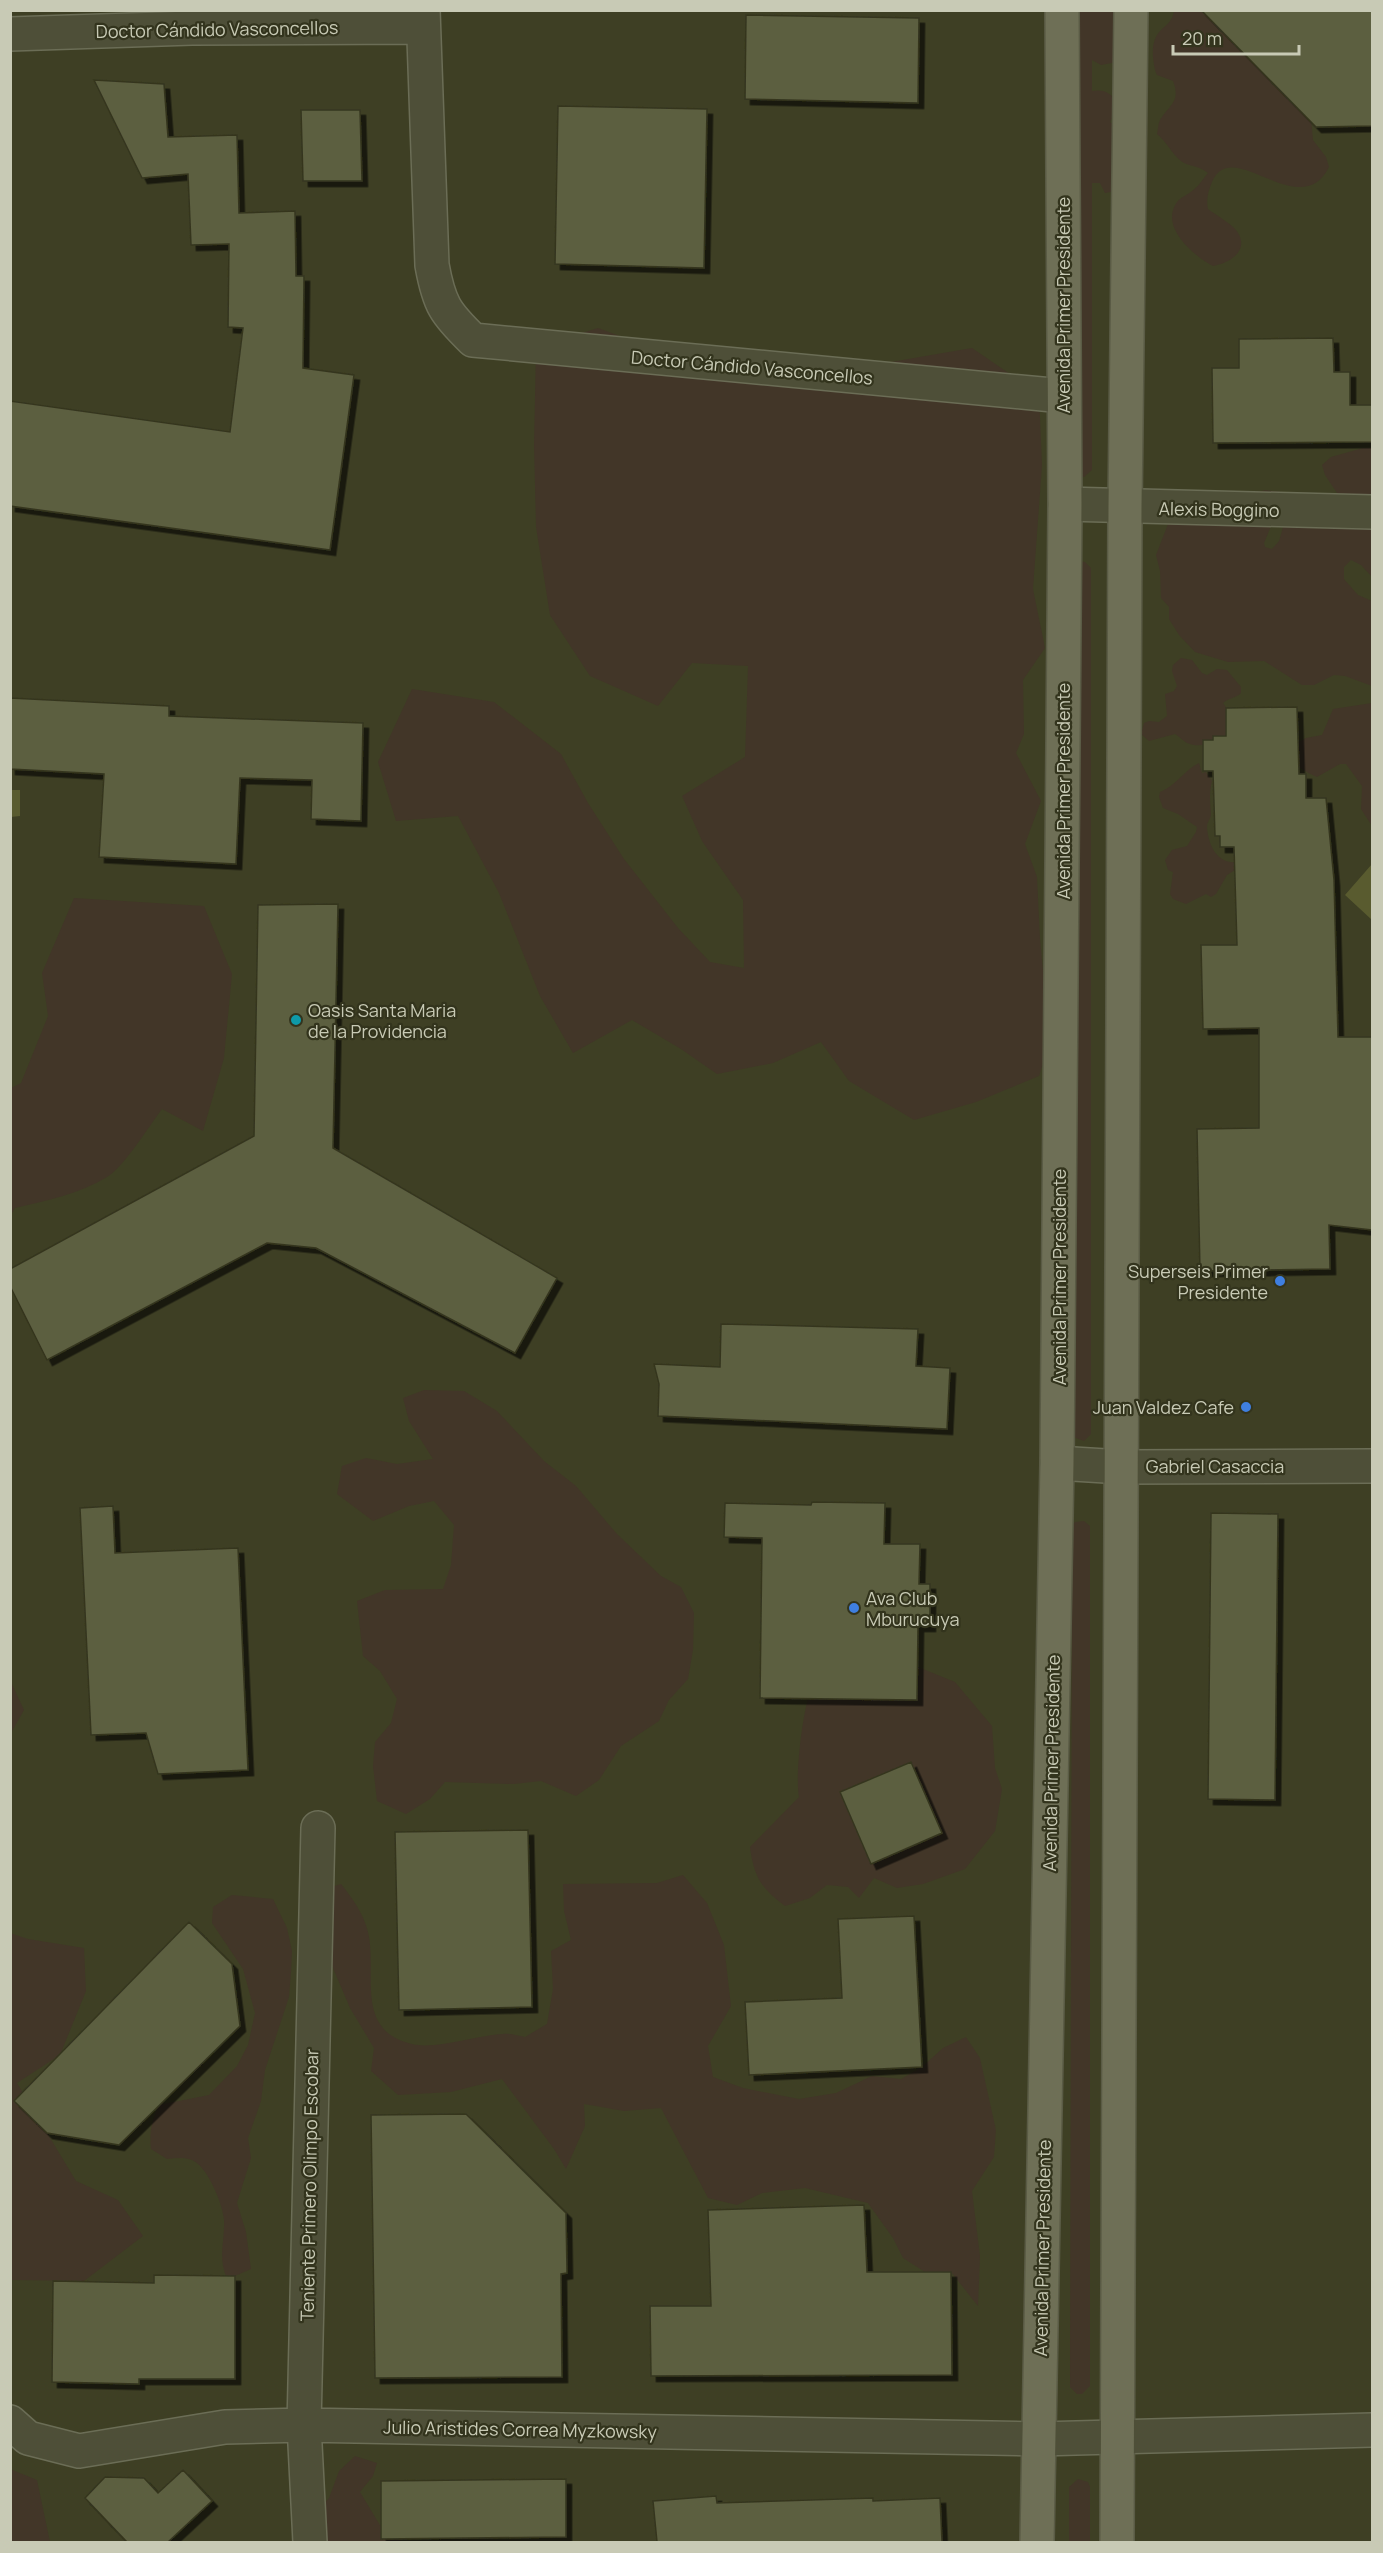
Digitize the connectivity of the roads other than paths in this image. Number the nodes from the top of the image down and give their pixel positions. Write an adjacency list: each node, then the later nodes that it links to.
1 (1062, 10): 5 (main road, Avenida Primer Presidente)
2 (1131, 10): 7 (main road)
3 (423, 19): 4 (street, Doctor Cándido Vasconcellos); 5 (street, Doctor Cándido Vasconcellos)
4 (10, 34)
5 (1063, 396): 6 (main road, Avenida Primer Presidente)
6 (1065, 504): 7 (street, Alexis Boggino); 9 (main road, Avenida Primer Presidente)
7 (1125, 507): 8 (street, Alexis Boggino); 11 (main road)
8 (1372, 512)
9 (1057, 1463): 11 (street, Gabriel Casaccia); 17 (main road, Avenida Primer Presidente)
10 (1372, 1466): 11 (street, Gabriel Casaccia)
11 (1122, 1467): 16 (main road)
12 (318, 1828): 14 (street, Teniente Primero Olimpo Escobar)
13 (10, 2422): 14 (street, Julio Aristides Correa Myzkowsky)
14 (304, 2425): 17 (street, Julio Aristides Correa Myzkowsky); 18 (street, Teniente Primero Olimpo Escobar)
15 (1372, 2430): 16 (street)
16 (1118, 2437): 17 (street, Julio Aristides Correa Myzkowsky); 20 (main road)
17 (1038, 2439): 19 (main road, Avenida Primer Presidente)
18 (310, 2542)
19 (1037, 2542)
20 (1117, 2542)

